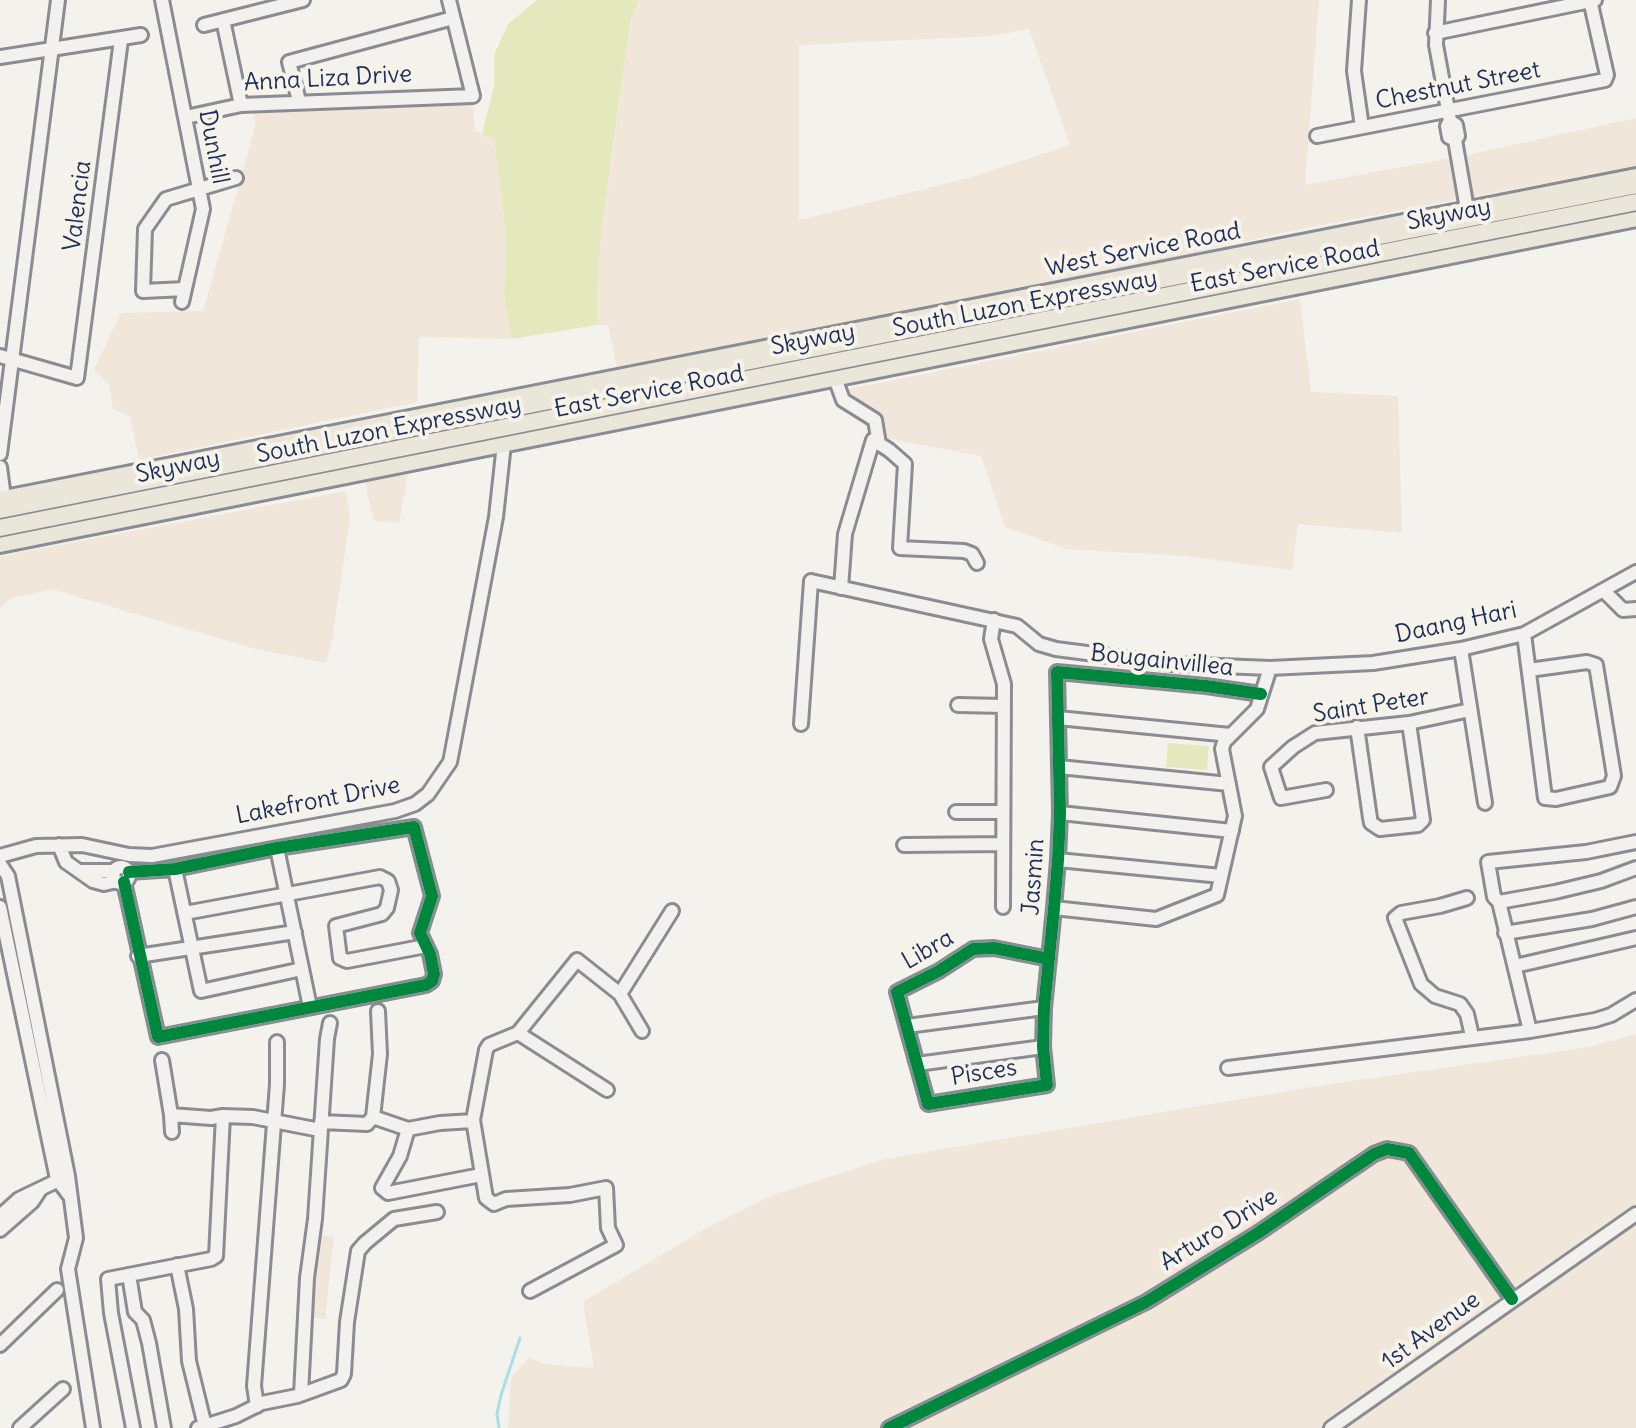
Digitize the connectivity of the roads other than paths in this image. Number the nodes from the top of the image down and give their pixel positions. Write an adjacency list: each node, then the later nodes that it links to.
1 (58, 0): 16 (street)
2 (162, 0): 21 (street, Dunhill)
3 (303, 0): 11 (street)
4 (449, 0): 10 (street)
5 (1359, 0): 22 (street)
6 (1438, 0): 13 (street)
7 (1517, 0): 9 (street)
8 (1592, 0): 9 (street); 20 (street, Chestnut Street)
9 (1516, 16): 13 (street)
10 (453, 18): 18 (street); 18 (street, Anna Liza Drive)
11 (223, 20): 12 (street); 19 (street)
12 (204, 25)
13 (1435, 33): 20 (street)
14 (141, 35): 15 (street)
15 (121, 40): 16 (street); 32 (street, Valencia)
16 (47, 52): 17 (street); 32 (street)
17 (0, 57)
18 (299, 101): 19 (street, Anna Liza Drive)
19 (241, 105): 21 (street, Anna Liza Drive)
20 (1449, 115): 22 (street, Chestnut Street); 30 (street)
21 (186, 117): 27 (street, Dunhill)
22 (1362, 127): 23 (street, Chestnut Street)
23 (1317, 136)
24 (1636, 176): 30 (main road, West Service Road)
25 (236, 178): 27 (street)
26 (1636, 185): 38 (highway, South Luzon Expressway)
27 (199, 189): 27 (street, Dunhill)
28 (1636, 192): 39 (highway, Skyway)
29 (1636, 204): 40 (highway, Skyway)
30 (1467, 209): 38 (main road, West Service Road)
31 (1636, 219): 33 (main road, East Service Road)
32 (6, 359): 36 (street)
33 (835, 378): 34 (main road, East Service Road); 35 (street)
34 (504, 444): 41 (main road, East Service Road); 72 (street, Lakefront Drive)
35 (879, 444): 42 (street); 44 (street)
36 (0, 454)
37 (0, 467): 38 (street)
38 (1, 502)
39 (0, 518)
40 (0, 530)
41 (0, 545)
42 (977, 563)
43 (1636, 572): 45 (street, Daang Hari)
44 (841, 588): 47 (street, Daang Hari); 59 (street, Daang Hari)
45 (1604, 591): 46 (street); 48 (street, Daang Hari)
46 (1636, 609)
47 (994, 620): 50 (street, Daang Hari); 55 (street)
48 (1524, 634): 49 (street, Daang Hari); 51 (street)
49 (1461, 649): 50 (street, Daang Hari); 56 (street)
50 (1270, 668): 53 (street)
51 (1529, 670): 51 (street)
52 (1057, 672): 53 (street, Bougainvillea); 57 (street, Jasmin)
53 (1261, 694): 61 (street)
54 (958, 705): 55 (street)
55 (1004, 706): 67 (street)
56 (1470, 710): 58 (street, Saint Peter); 65 (street)
57 (1058, 718): 61 (street); 62 (street, Jasmin)
58 (1409, 723): 60 (street, Saint Peter); 60 (street)
59 (801, 724)
60 (1357, 727): 64 (street, Saint Peter)
61 (1230, 735): 63 (street)
62 (1059, 767): 63 (street); 68 (street, Jasmin)
63 (1229, 784): 69 (street)
64 (1326, 790)
65 (1485, 803)
66 (956, 812): 67 (street)
67 (1003, 812): 71 (street)
68 (1060, 813): 69 (street); 76 (street, Jasmin)
69 (1232, 831): 80 (street)
70 (1636, 842): 84 (street)
71 (1002, 844): 73 (street); 86 (street)
72 (59, 845): 75 (street, Lakefront Drive); 81 (street)
73 (904, 845)
74 (277, 848): 79 (street); 82 (street); 94 (street)
75 (0, 856)
76 (1058, 860): 80 (street); 88 (street, Jasmin)
77 (0, 864): 128 (street)
78 (1636, 868): 84 (street)
79 (175, 869): 81 (street); 90 (street)
80 (1221, 876): 88 (street)
81 (121, 877): 96 (street)
82 (287, 894): 90 (street); 91 (street); 94 (street)
83 (1467, 898): 110 (street)
84 (1499, 902): 92 (street)
85 (0, 907): 128 (street)
86 (1003, 907)
87 (1636, 907): 92 (street)
88 (1054, 908): 97 (street, Jasmin)
89 (672, 911): 100 (street)
90 (185, 913): 95 (street)
91 (295, 932): 95 (street); 99 (street)
92 (1505, 933): 98 (street)
93 (1636, 938): 98 (street)
94 (426, 946): 102 (street)
95 (191, 947): 96 (street); 99 (street)
96 (138, 956): 102 (street)
97 (1049, 959): 103 (street, Jasmin); 106 (street, Libra)
98 (1515, 966): 107 (street)
99 (302, 969): 102 (street)
100 (620, 994): 108 (street); 109 (street)
101 (1636, 1000): 107 (street)
102 (310, 1007)
103 (1044, 1008): 106 (street); 112 (street, Jasmin)
104 (378, 1011): 121 (street)
105 (330, 1023): 124 (street)
106 (907, 1026): 114 (street, Libra)
107 (1534, 1030): 110 (street)
108 (642, 1031)
109 (518, 1033): 117 (street); 123 (street)
110 (1472, 1036): 115 (street)
111 (277, 1042): 122 (street)
112 (1043, 1047): 114 (street); 116 (street, Jasmin)
113 (162, 1060): 119 (street)
114 (917, 1064): 118 (street, Libra)
115 (1228, 1068)
116 (1047, 1085): 118 (street, Pisces)
117 (607, 1090)
118 (928, 1104)
119 (171, 1115): 120 (street); 126 (street)
120 (223, 1116): 122 (street); 134 (street)
121 (373, 1117): 124 (street); 125 (street)
122 (274, 1121): 124 (street); 142 (street)
123 (473, 1121): 125 (street); 127 (street)
124 (321, 1126): 141 (street)
125 (408, 1129): 127 (street)
126 (172, 1132)
127 (481, 1175): 137 (street)
128 (63, 1177): 129 (street); 145 (street)
129 (40, 1190): 132 (street); 133 (street)
130 (437, 1212): 141 (street)
131 (1636, 1214): 138 (street, 1st Avenue)
132 (0, 1216)
133 (0, 1230)
134 (177, 1265): 135 (street); 143 (street)
135 (129, 1275): 146 (street); 147 (street)
136 (57, 1290): 139 (street)
137 (530, 1291)
138 (1512, 1299): 148 (street, Arturo Drive); 149 (street, 1st Avenue)
139 (0, 1345)
140 (63, 1389): 144 (street)
141 (301, 1394): 142 (street)
142 (257, 1406): 143 (street)
143 (202, 1427)
144 (20, 1428)
145 (93, 1428)
146 (133, 1428)
147 (164, 1428)
148 (889, 1428)
149 (1331, 1428)

